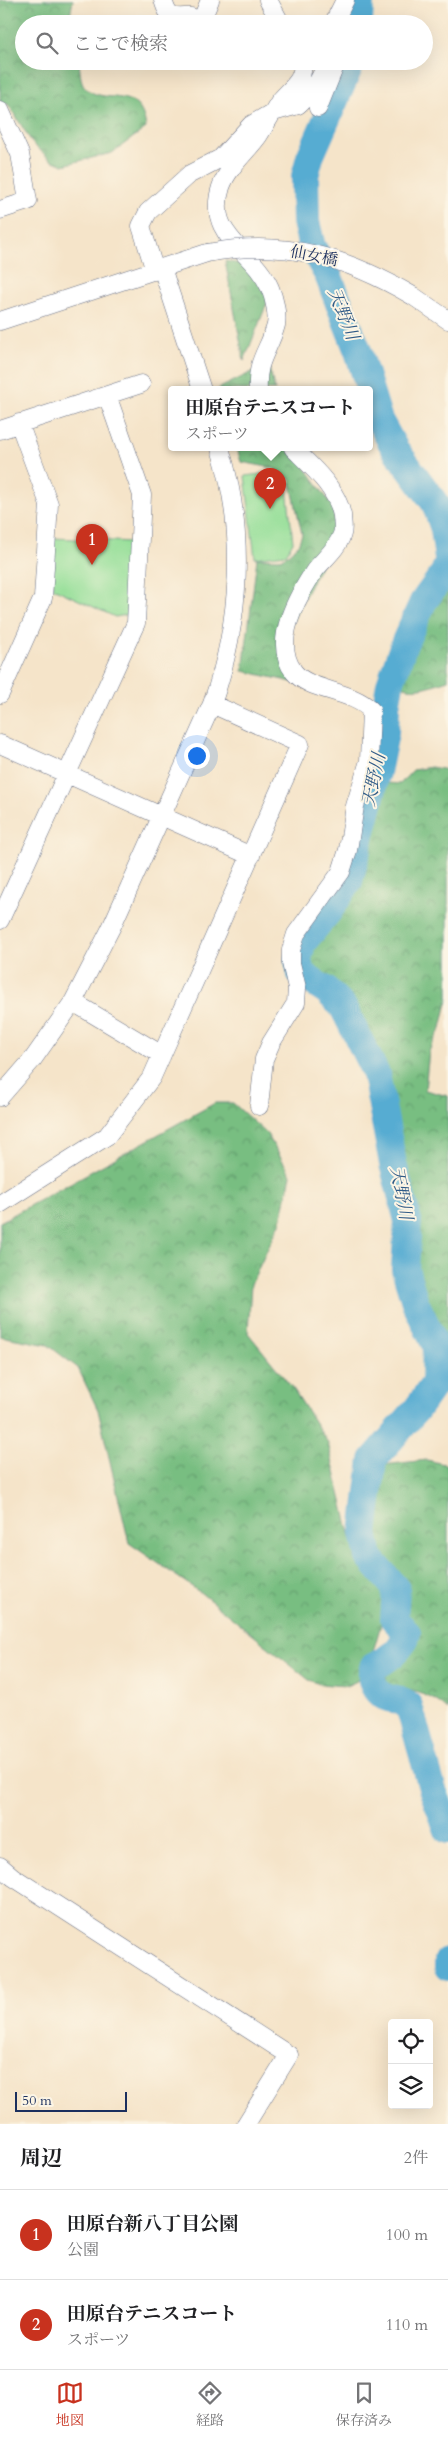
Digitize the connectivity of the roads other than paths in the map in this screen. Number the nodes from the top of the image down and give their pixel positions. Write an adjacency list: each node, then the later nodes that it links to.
1 (163, 0): 5 (street)
2 (210, 0): 6 (street)
3 (268, 0): 7 (street)
4 (345, 0): 8 (street); 9 (street)
5 (169, 15)
6 (204, 15)
7 (276, 15)
8 (338, 15)
9 (347, 15)
10 (303, 70): 15 (street)
11 (323, 70): 15 (street)
12 (333, 70): 13 (street)
13 (318, 108)
14 (0, 110): 16 (street)
15 (273, 112): 17 (street); 22 (street)
16 (0, 210)
17 (159, 270): 18 (street, 仙女橋, bridge); 19 (street, 仙女橋); 21 (street)
18 (448, 320)
19 (0, 321)
20 (141, 384): 23 (street)
21 (201, 386)
22 (258, 386)
23 (107, 395): 24 (street); 31 (street)
24 (20, 423): 25 (street); 28 (street)
25 (0, 430)
26 (221, 451): 29 (street)
27 (296, 451): 38 (street)
28 (0, 694)
29 (212, 704): 32 (street); 33 (street)
30 (0, 744): 31 (street)
31 (66, 776): 32 (street); 34 (street)
32 (162, 816): 33 (street); 35 (street)
33 (251, 856): 36 (street)
34 (0, 920)
35 (73, 1002): 36 (street); 37 (street)
36 (162, 1055): 39 (street)
37 (0, 1097)
38 (259, 1106)
39 (0, 1204)
40 (0, 1866): 41 (street)
41 (246, 2124)

